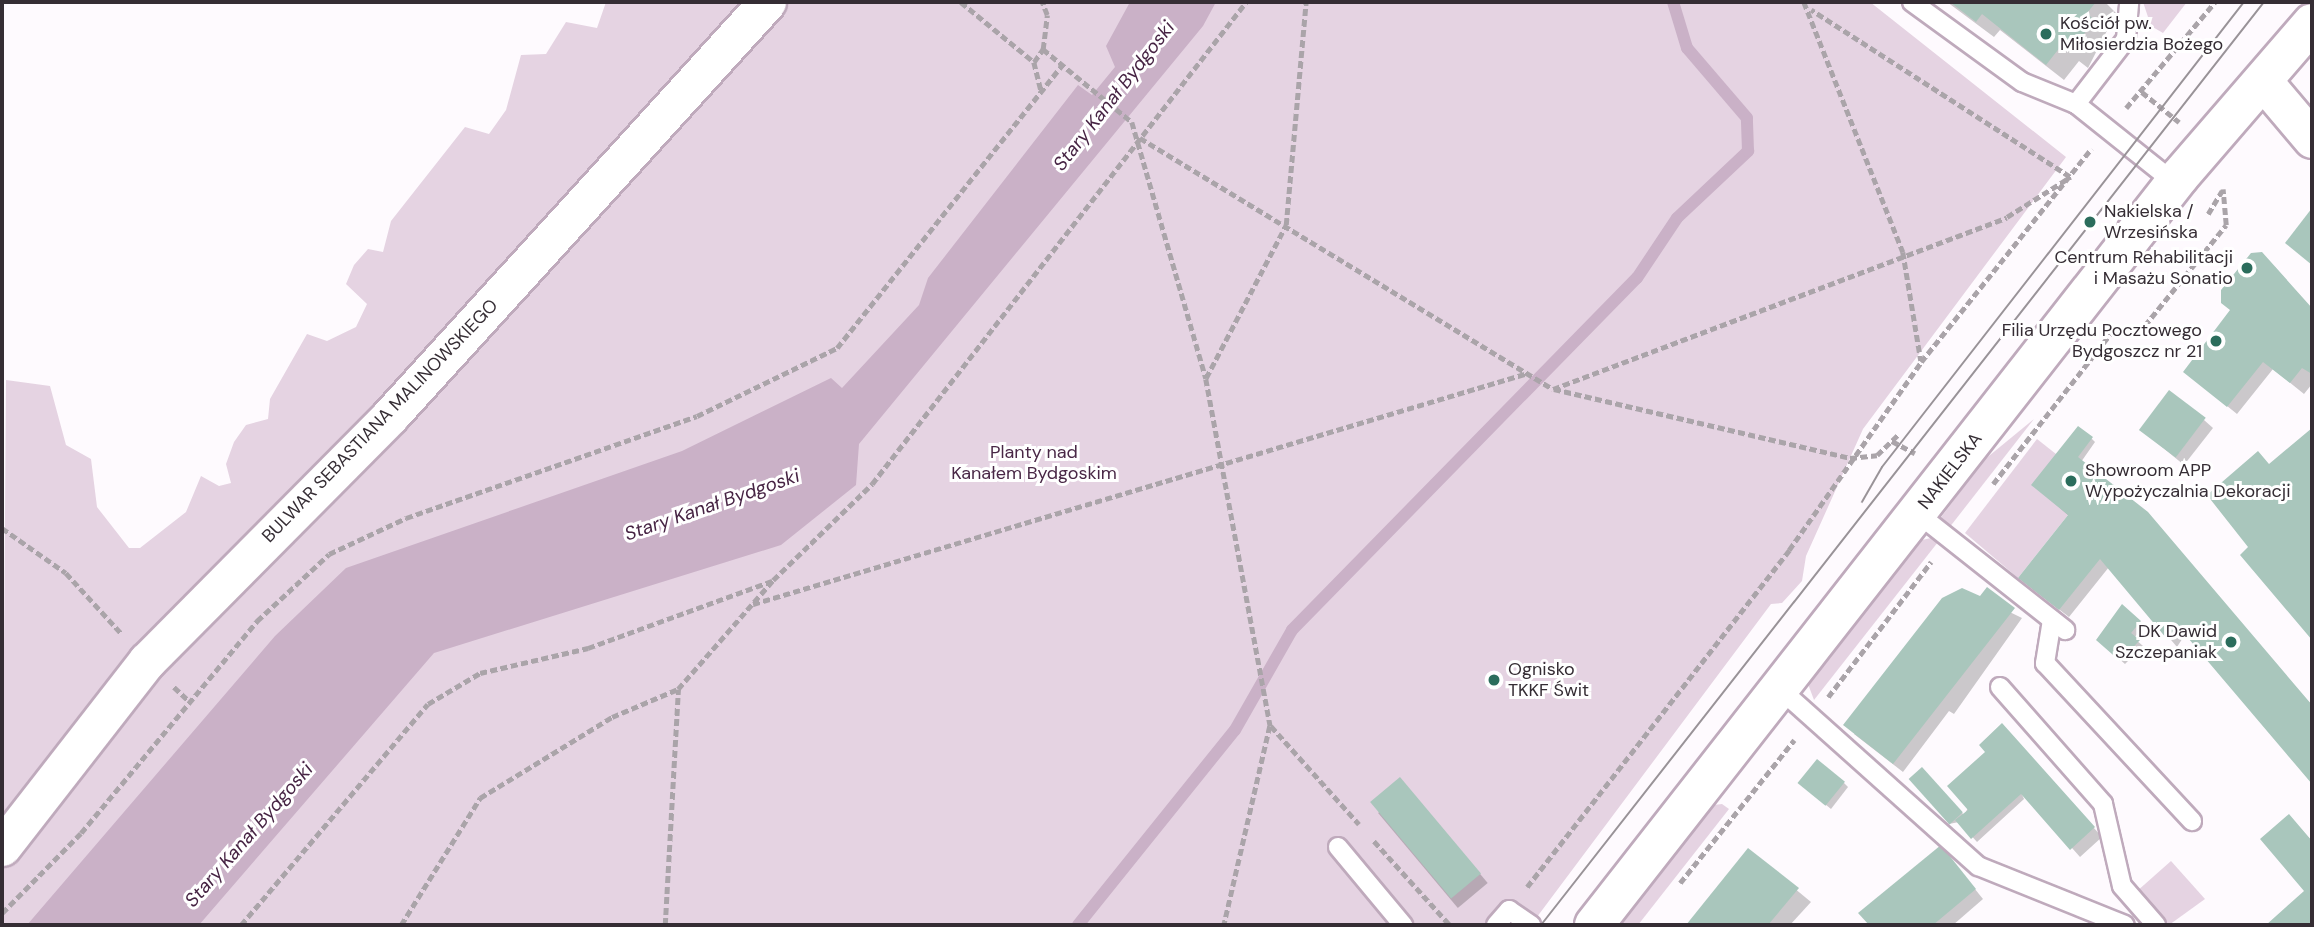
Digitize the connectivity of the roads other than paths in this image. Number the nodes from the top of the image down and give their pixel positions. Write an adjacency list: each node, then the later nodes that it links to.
1 (767, 2): 13 (street, BULWAR SEBASTIANA MALINOWSKIEGO)
2 (1912, 2): 6 (lane)
3 (2129, 2): 6 (lane)
4 (2312, 23): 5 (main road, NAKIELSKA)
5 (2263, 81): 7 (street); 8 (main road, NAKIELSKA)
6 (2076, 104): 8 (lane)
7 (2312, 139)
8 (2175, 183): 9 (main road, NAKIELSKA)
9 (1917, 513): 11 (main road, NAKIELSKA); 12 (lane)
10 (2000, 687): 20 (lane)
11 (1780, 689): 18 (main road, NAKIELSKA); 19 (lane)
12 (2192, 821)
13 (2, 847)
14 (1338, 847): 15 (lane)
15 (1403, 925)
16 (1496, 925): 17 (lane)
17 (1531, 925)
18 (1594, 925)
19 (2125, 925)
20 (2156, 925)

